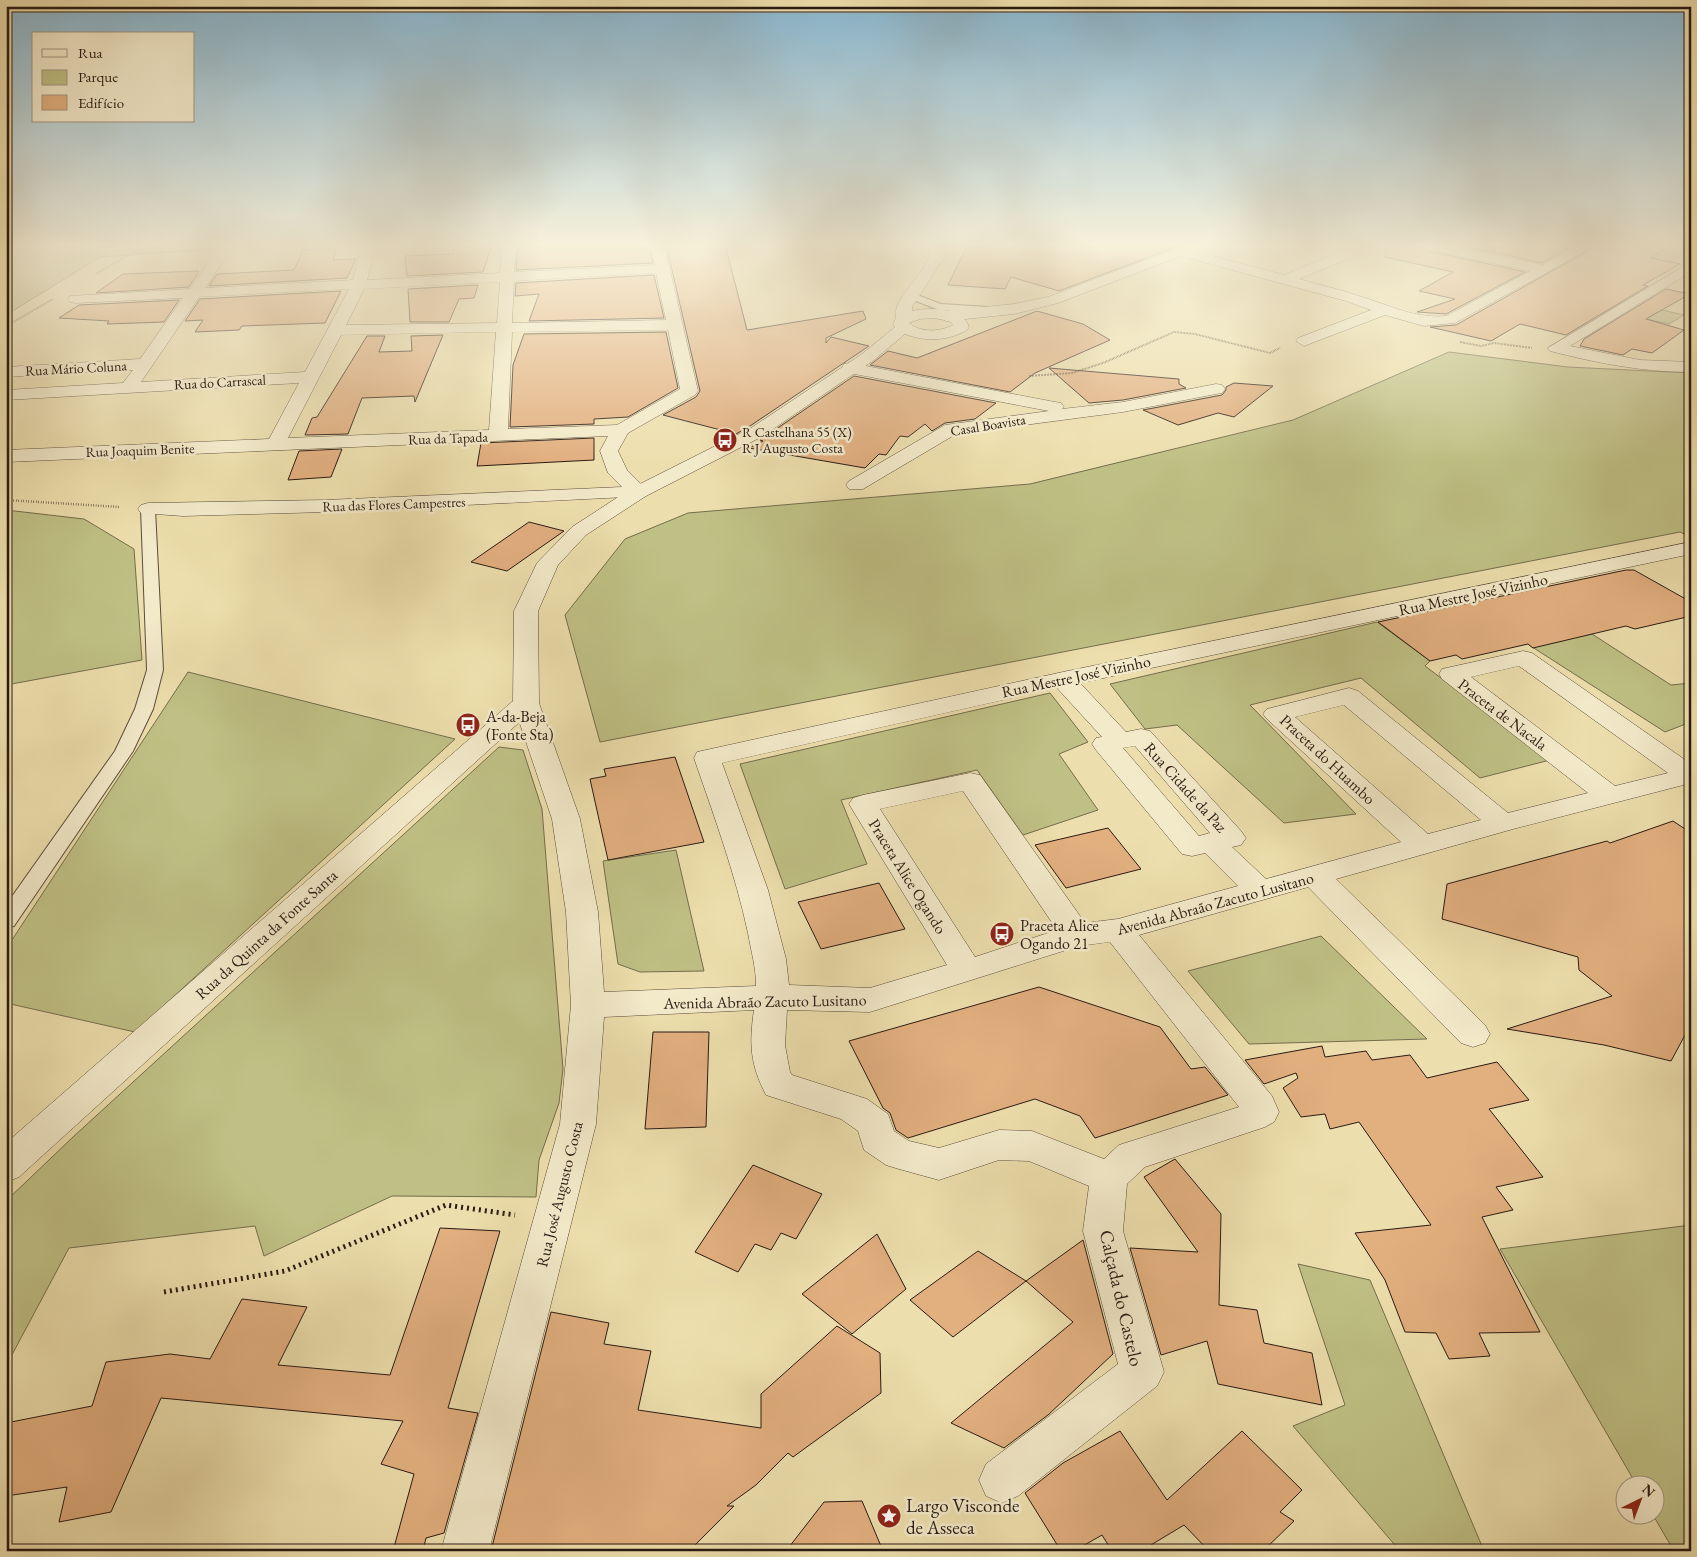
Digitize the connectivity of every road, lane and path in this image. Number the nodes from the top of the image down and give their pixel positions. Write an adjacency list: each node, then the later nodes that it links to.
1 (178, 317): 23 (street)
2 (343, 317): 17 (street)
3 (505, 317): 15 (street)
4 (672, 317): 14 (street)
5 (904, 317): 13 (street)
6 (921, 317): 13 (street, Rua José Augusto Costa)
7 (948, 317): 16 (street, Rua José Augusto Costa)
8 (991, 317): 16 (street)
9 (1369, 317): 19 (street)
10 (1400, 317): 11 (street)
11 (1456, 317)
12 (1608, 317): 21 (street)
13 (904, 323): 18 (street, Rua José Augusto Costa); 22 (street, Rua José Augusto Costa)
14 (674, 325): 15 (street); 33 (street)
15 (504, 327): 17 (street); 34 (street)
16 (961, 327): 18 (street, Rua José Augusto Costa)
17 (336, 330): 28 (street)
18 (934, 334): 22 (street, Rua José Augusto Costa)
19 (1304, 341): 27 (path)
20 (1494, 343): 21 (path)
21 (1556, 348): 24 (street)
22 (868, 356): 25 (street, Rua José Augusto Costa)
23 (145, 364): 26 (street, Rua Mário Coluna); 29 (street)
24 (1691, 367)
25 (850, 368): 32 (street, Casal Boavista); 38 (street, Rua José Augusto Costa)
26 (6, 372)
27 (1022, 376)
28 (311, 377): 29 (street, Rua do Carrascal); 35 (street)
29 (129, 387): 31 (street, Rua do Carrascal)
30 (1216, 389): 32 (street, Casal Boavista)
31 (6, 395)
32 (1073, 413): 37 (street, Casal Boavista)
33 (621, 430): 34 (street, Rua da Tapada); 38 (street)
34 (498, 436): 35 (street, Rua da Tapada)
35 (275, 445): 36 (street, Rua Joaquim Benite)
36 (6, 456)
37 (856, 485)
38 (639, 492): 40 (street, Rua das Flores Campestres); 43 (street, Rua José Augusto Costa)
39 (6, 500): 40 (path)
40 (148, 508): 50 (lane)
41 (1691, 548): 42 (street, Rua Mestre José Vizinho)
42 (1063, 679): 49 (street, Rua Cidade da Paz); 54 (street, Rua Mestre José Vizinho)
43 (526, 703): 55 (street, Rua José Augusto Costa); 57 (street, Rua da Quinta da Fonte Santa)
44 (1690, 775): 45 (street, Avenida Abraão Zacuto Lusitano); 45 (street, Praceta de Nacala)
45 (1609, 795): 46 (street, Avenida Abraão Zacuto Lusitano)
46 (1503, 823): 47 (street, Avenida Abraão Zacuto Lusitano); 47 (street, Praceta do Huambo)
47 (1423, 846): 48 (street, Avenida Abraão Zacuto Lusitano)
48 (1315, 876): 49 (street, Avenida Abraão Zacuto Lusitano); 56 (street)
49 (1260, 891): 51 (street, Avenida Abraão Zacuto Lusitano)
50 (6, 921)
51 (1118, 930): 52 (street, Avenida Abraão Zacuto Lusitano); 58 (street)
52 (1077, 935): 53 (street, Avenida Abraão Zacuto Lusitano); 53 (street, Praceta Alice Ogando)
53 (967, 971): 54 (street, Avenida Abraão Zacuto Lusitano)
54 (772, 997): 55 (street, Avenida Abraão Zacuto Lusitano); 58 (street)
55 (588, 1005): 59 (street, Rua José Augusto Costa)
56 (1473, 1034)
57 (6, 1166)
58 (1109, 1178): 61 (street, Calçada do Castelo)
59 (553, 1220): 60 (path); 62 (street, Rua José Augusto Costa)
60 (164, 1292)
61 (1002, 1480)
62 (465, 1551)

